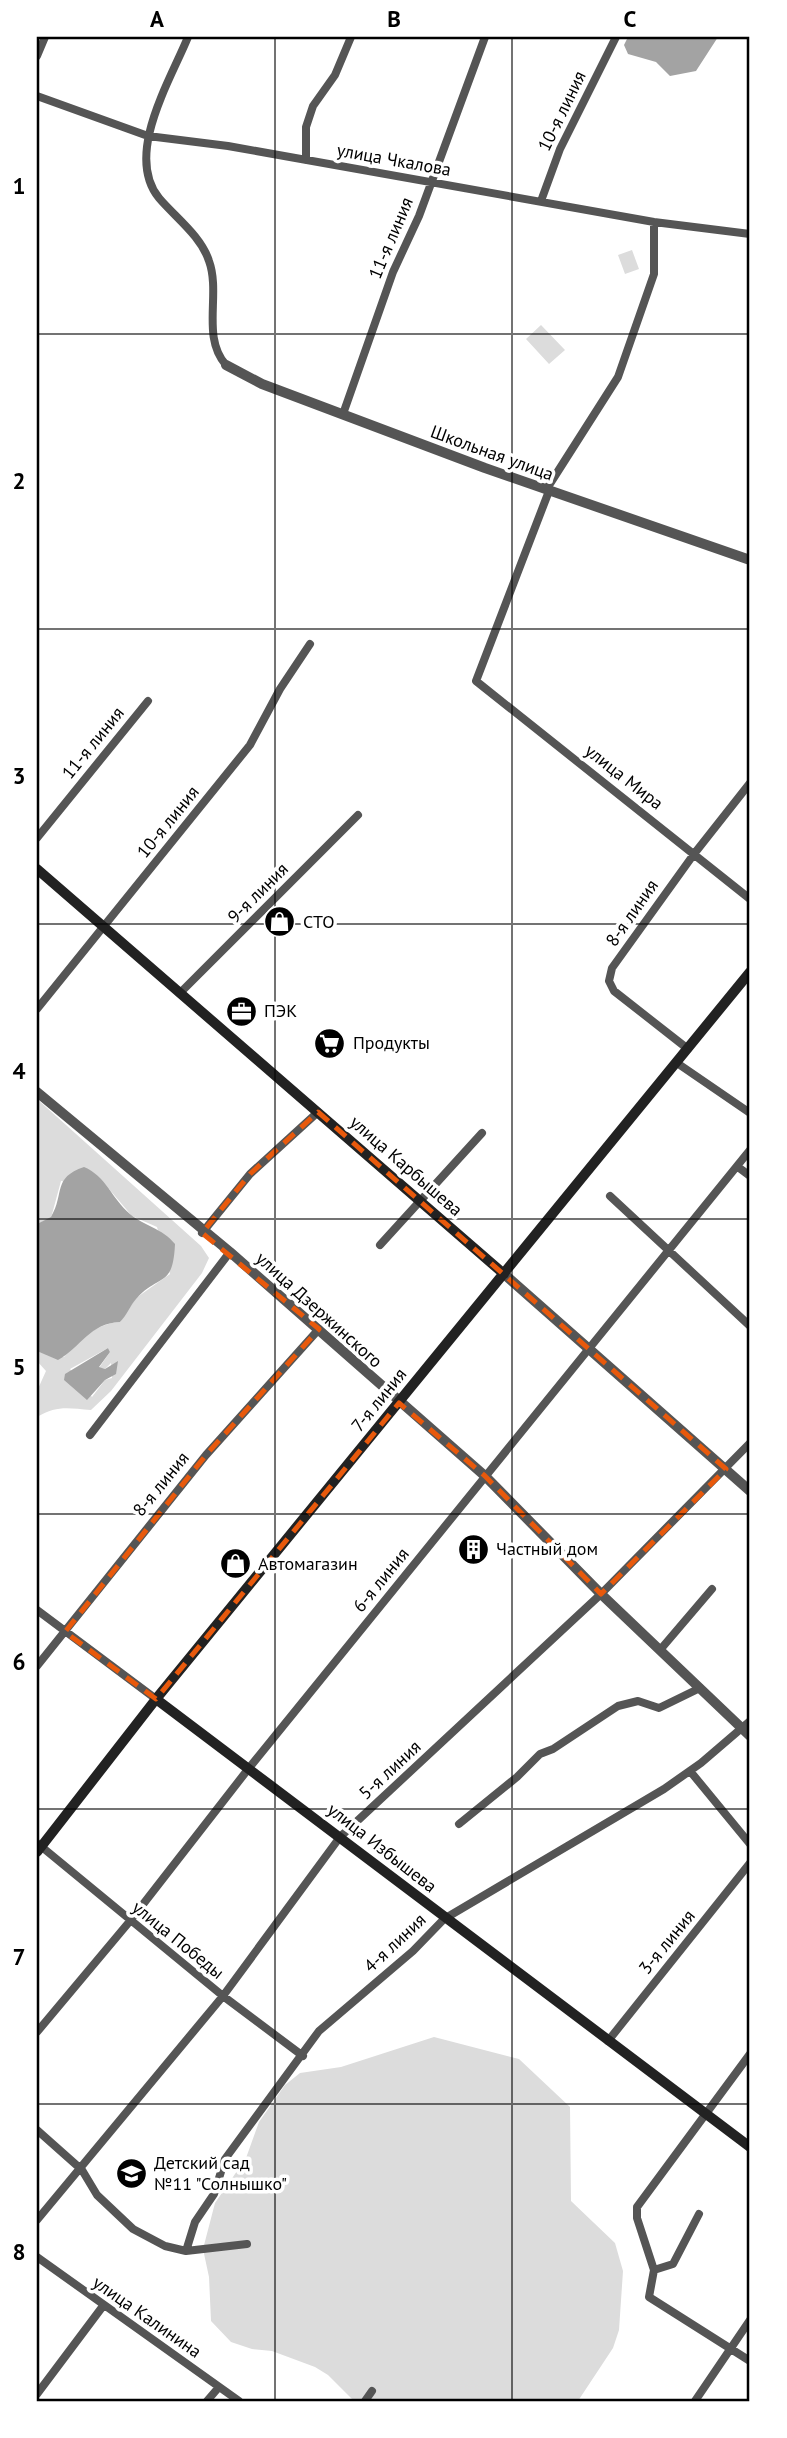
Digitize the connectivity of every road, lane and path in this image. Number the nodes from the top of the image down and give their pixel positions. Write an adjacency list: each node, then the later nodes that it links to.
1 (45, 37): 6 (street)
2 (188, 37): 8 (street)
3 (351, 37): 9 (street)
4 (485, 37): 10 (street, 11-я линия)
5 (616, 37): 11 (street, 10-я линия)
6 (37, 56)
7 (37, 96): 8 (street, улица Чкалова)
8 (148, 136): 9 (street, улица Чкалова); 14 (street)
9 (306, 160): 10 (street, улица Чкалова)
10 (430, 182): 11 (street, улица Чкалова); 15 (street, 11-я линия)
11 (541, 201): 12 (street, улица Чкалова)
12 (654, 222): 13 (street, улица Чкалова); 16 (street)
13 (750, 234)
14 (226, 365): 15 (street, Школьная улица)
15 (343, 414): 16 (street, Школьная улица)
16 (548, 490): 17 (street, Школьная улица); 23 (street, улица Мира)
17 (750, 560)
18 (310, 644): 26 (street, 10-я линия)
19 (148, 701): 22 (street, 11-я линия)
20 (750, 783): 23 (street, 8-я линия)
21 (358, 815): 28 (street, 9-я линия)
22 (37, 838)
23 (694, 854): 25 (street, улица Мира); 30 (street, 8-я линия)
24 (39, 874): 26 (main road, улица Карбышева)
25 (750, 899)
26 (104, 927): 28 (main road, улица Карбышева); 29 (street, 10-я линия)
27 (750, 972): 30 (main road, 7-я линия)
28 (181, 992): 33 (main road, улица Карбышева)
29 (37, 1009)
30 (688, 1049): 31 (main road, 7-я линия)
31 (677, 1063): 34 (street); 45 (main road, 7-я линия)
32 (37, 1092): 41 (street, улица Дзержинского)
33 (317, 1112): 40 (main road, улица Карбышева); 41 (street)
34 (750, 1113)
35 (482, 1133): 40 (street)
36 (750, 1150): 37 (street, 6-я линия)
37 (738, 1167): 38 (street); 43 (street, 6-я линия)
38 (750, 1176)
39 (610, 1196): 43 (street)
40 (419, 1202): 42 (street); 45 (main road, улица Карбышева)
41 (202, 1233): 44 (street, улица Дзержинского)
42 (380, 1245)
43 (669, 1251): 46 (street); 48 (street, 6-я линия)
44 (230, 1252): 47 (street, улица Дзержинского); 50 (street)
45 (504, 1274): 48 (street, улица Карбышева); 49 (main road, 7-я линия)
46 (750, 1326)
47 (319, 1329): 49 (street, улица Дзержинского); 58 (street, 8-я линия)
48 (589, 1350): 52 (street, улица Карбышева); 53 (street, 6-я линия)
49 (399, 1403): 53 (street, улица Дзержинского); 62 (main road, 7-я линия)
50 (90, 1435)
51 (750, 1443): 52 (street, 5-я линия)
52 (726, 1469): 54 (street, улица Карбышева); 56 (street, 5-я линия)
53 (485, 1476): 56 (street, улица Дзержинского); 64 (street, 6-я линия)
54 (750, 1491)
55 (712, 1589): 59 (street)
56 (601, 1594): 59 (street, улица Дзержинского); 67 (street, 5-я линия)
57 (37, 1610): 58 (street, улица Избышева)
58 (65, 1632): 60 (street, 8-я линия); 62 (street, улица Избышева)
59 (660, 1650): 61 (street, улица Дзержинского)
60 (37, 1666)
61 (700, 1688): 63 (street, улица Дзержинского); 66 (street)
62 (156, 1699): 64 (main road, улица Избышева); 69 (main road, 7-я линия)
63 (748, 1729): 65 (street, 4-я линия)
64 (249, 1768): 67 (main road, улица Избышева); 72 (street, 6-я линия)
65 (690, 1771): 68 (street); 71 (street, 4-я линия)
66 (458, 1824)
67 (340, 1837): 71 (main road, улица Избышева); 73 (street, 5-я линия)
68 (750, 1844)
69 (38, 1848): 72 (street, улица Победы)
70 (750, 1863): 75 (street, 3-я линия)
71 (444, 1919): 75 (main road, улица Избышева); 77 (street, 4-я линия)
72 (130, 1921): 73 (street, улица Победы); 74 (street, 6-я линия)
73 (223, 1996): 77 (street, улица Победы); 81 (street, 5-я линия)
74 (37, 2032)
75 (608, 2041): 78 (main road, улица Избышева)
76 (750, 2054): 78 (street)
77 (303, 2056): 85 (street, 4-я линия)
78 (706, 2114): 80 (main road, улица Избышева); 87 (street)
79 (37, 2130): 81 (street)
80 (750, 2147)
81 (82, 2170): 83 (street, 5-я линия); 85 (street)
82 (699, 2214): 87 (street)
83 (37, 2220)
84 (247, 2244): 85 (street)
85 (186, 2251)
86 (37, 2257): 88 (street, улица Калинина)
87 (654, 2270): 90 (street)
88 (103, 2306): 92 (street, улица Калинина); 94 (street)
89 (750, 2320): 90 (street)
90 (732, 2348): 91 (street); 98 (street)
91 (750, 2361)
92 (219, 2386): 95 (street); 96 (street, улица Калинина)
93 (372, 2390): 97 (street)
94 (37, 2394)
95 (207, 2401)
96 (239, 2401)
97 (365, 2401)
98 (695, 2401)

